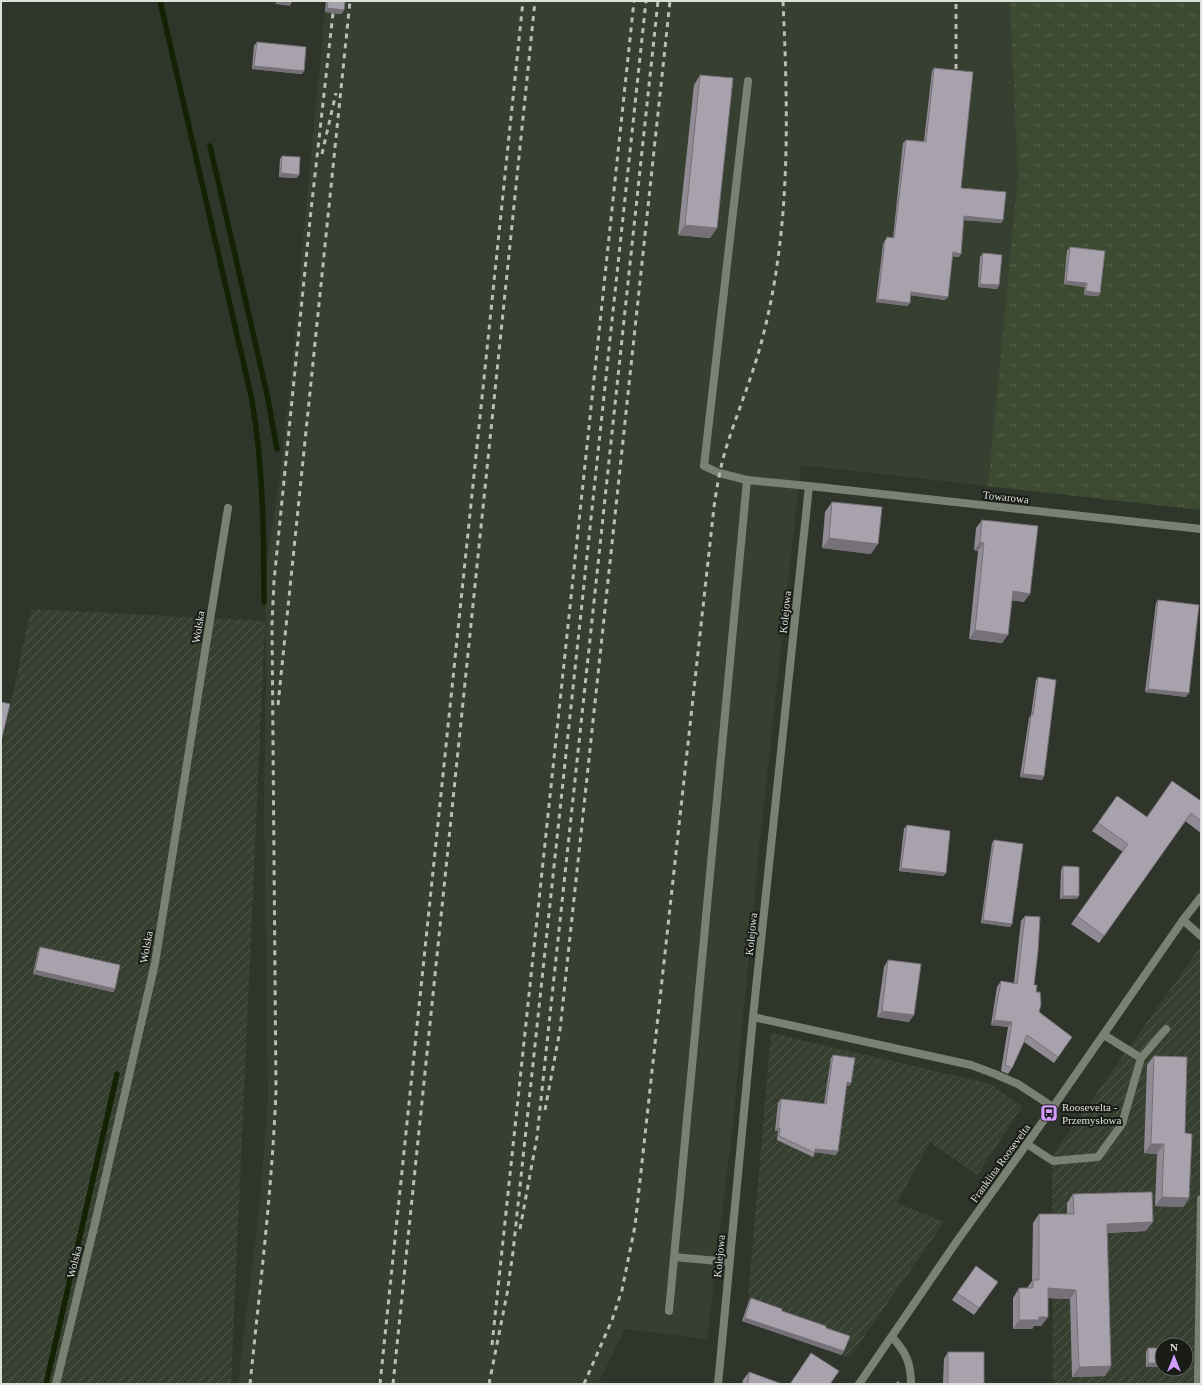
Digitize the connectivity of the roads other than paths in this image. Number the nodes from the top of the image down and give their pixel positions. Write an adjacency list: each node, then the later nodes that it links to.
1 (748, 81): 2 (street, Towarowa)
2 (747, 480): 3 (street, Towarowa); 16 (street)
3 (809, 486): 5 (street, Towarowa); 9 (street, Kolejowa)
4 (228, 508): 20 (street, Wolska)
5 (1201, 529)
6 (1201, 897): 7 (street, Franklina Roosevelta)
7 (1184, 920): 8 (street); 11 (street, Franklina Roosevelta)
8 (1201, 936)
9 (753, 1017): 13 (street); 17 (street, Kolejowa)
10 (1166, 1029): 12 (street)
11 (1104, 1035): 12 (street); 13 (street, Franklina Roosevelta)
12 (1141, 1058): 14 (street)
13 (1054, 1106): 14 (street, Franklina Roosevelta)
14 (1027, 1144): 19 (street, Franklina Roosevelta)
15 (1201, 1199): 24 (street)
16 (674, 1257): 17 (street); 18 (street)
17 (729, 1262): 21 (street, Kolejowa)
18 (669, 1311)
19 (892, 1337): 22 (street, Franklina Roosevelta); 23 (street)
20 (56, 1384)
21 (718, 1384)
22 (859, 1384)
23 (911, 1384)
24 (1198, 1384)

